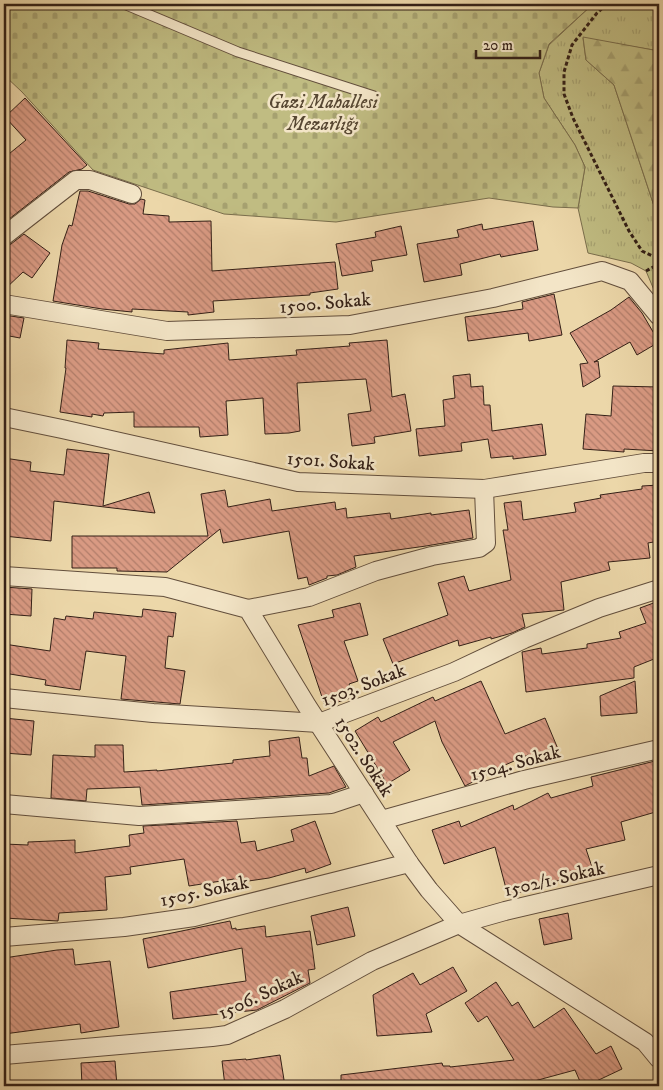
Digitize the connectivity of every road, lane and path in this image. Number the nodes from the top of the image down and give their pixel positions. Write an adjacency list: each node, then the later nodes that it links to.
1 (124, 4): 3 (lane)
2 (607, 4): 6 (path)
3 (374, 96)
4 (132, 194): 5 (street)
5 (4, 236)
6 (659, 259)
7 (4, 304): 8 (street, 1500. Sokak)
8 (659, 316)
9 (4, 417): 11 (street, 1501. Sokak)
10 (659, 463): 11 (street, 1501. Sokak)
11 (484, 490): 14 (street)
12 (4, 576): 14 (street)
13 (659, 589): 16 (street, 1503. Sokak)
14 (248, 609): 16 (street, 1502. Sokak)
15 (4, 698): 16 (street, 1503. Sokak)
16 (319, 723): 18 (street, 1502. Sokak)
17 (659, 749): 20 (street, 1504. Sokak)
18 (364, 793): 19 (street); 20 (street, 1502. Sokak)
19 (4, 804)
20 (382, 820): 21 (street, 1502. Sokak)
21 (410, 863): 23 (street, 1502. Sokak); 24 (street, 1505. Sokak)
22 (659, 875): 23 (street, 1502/1. Sokak)
23 (459, 924): 25 (street, 1502. Sokak); 26 (street, 1506. Sokak)
24 (4, 937)
25 (652, 1038): 27 (street, 1502. Sokak)
26 (4, 1055)
27 (659, 1059)

